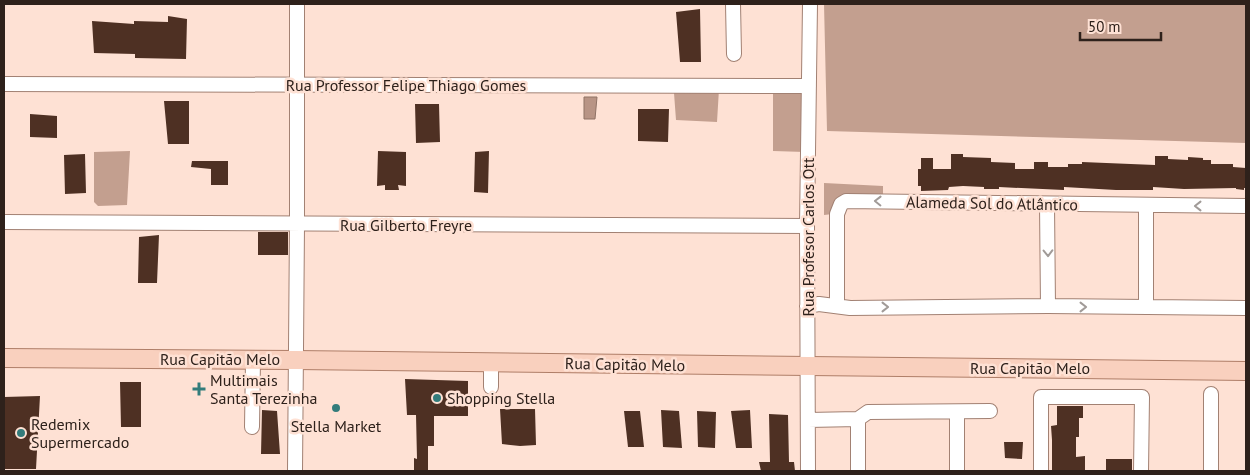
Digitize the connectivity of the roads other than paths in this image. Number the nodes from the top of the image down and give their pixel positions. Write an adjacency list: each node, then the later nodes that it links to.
1 (297, 4): 6 (street)
2 (733, 4): 4 (street)
3 (810, 4): 7 (street, Rua Profesor Carlos Ott)
4 (734, 54)
5 (4, 84): 6 (street, Rua Professor Felipe Thiago Gomes)
6 (298, 85): 7 (street, Rua Professor Felipe Thiago Gomes); 12 (street)
7 (809, 86): 13 (street, Rua Profesor Carlos Ott)
8 (1048, 204): 9 (street, Alameda Sol do Atlântico); 14 (street, Alameda Sol do Atlântico, one-way to 14); 16 (street, one-way to 16)
9 (1146, 206): 10 (street, Alameda Sol do Atlântico, one-way to 9); 17 (street)
10 (1246, 206)
11 (4, 222): 12 (street, Rua Gilberto Freyre)
12 (297, 225): 13 (street, Rua Gilberto Freyre); 21 (street)
13 (808, 226): 15 (street, Rua Profesor Carlos Ott)
14 (837, 305): 15 (street); 16 (street, one-way to 16)
15 (807, 306): 23 (street, Rua Profesor Carlos Ott)
16 (1048, 306): 17 (street, one-way to 17)
17 (1146, 307): 18 (street)
18 (1246, 308)
19 (4, 358): 20 (main road, Rua Capitão Melo)
20 (252, 360): 21 (main road, Rua Capitão Melo); 31 (street)
21 (296, 360): 22 (main road, Rua Capitão Melo); 32 (street)
22 (491, 362): 23 (main road, Rua Capitão Melo); 25 (street)
23 (808, 366): 24 (main road, Rua Capitão Melo); 30 (street, Rua Profesor Carlos Ott)
24 (1246, 371)
25 (491, 387)
26 (1211, 394): 38 (street)
27 (990, 411): 28 (street)
28 (957, 412): 29 (street); 35 (street)
29 (858, 419): 30 (street); 34 (street)
30 (808, 420): 33 (street, Rua Profesor Carlos Ott)
31 (252, 426)
32 (295, 471)
33 (808, 471)
34 (858, 471)
35 (957, 471)
36 (1041, 471): 37 (street)
37 (1141, 471)
38 (1211, 471)

